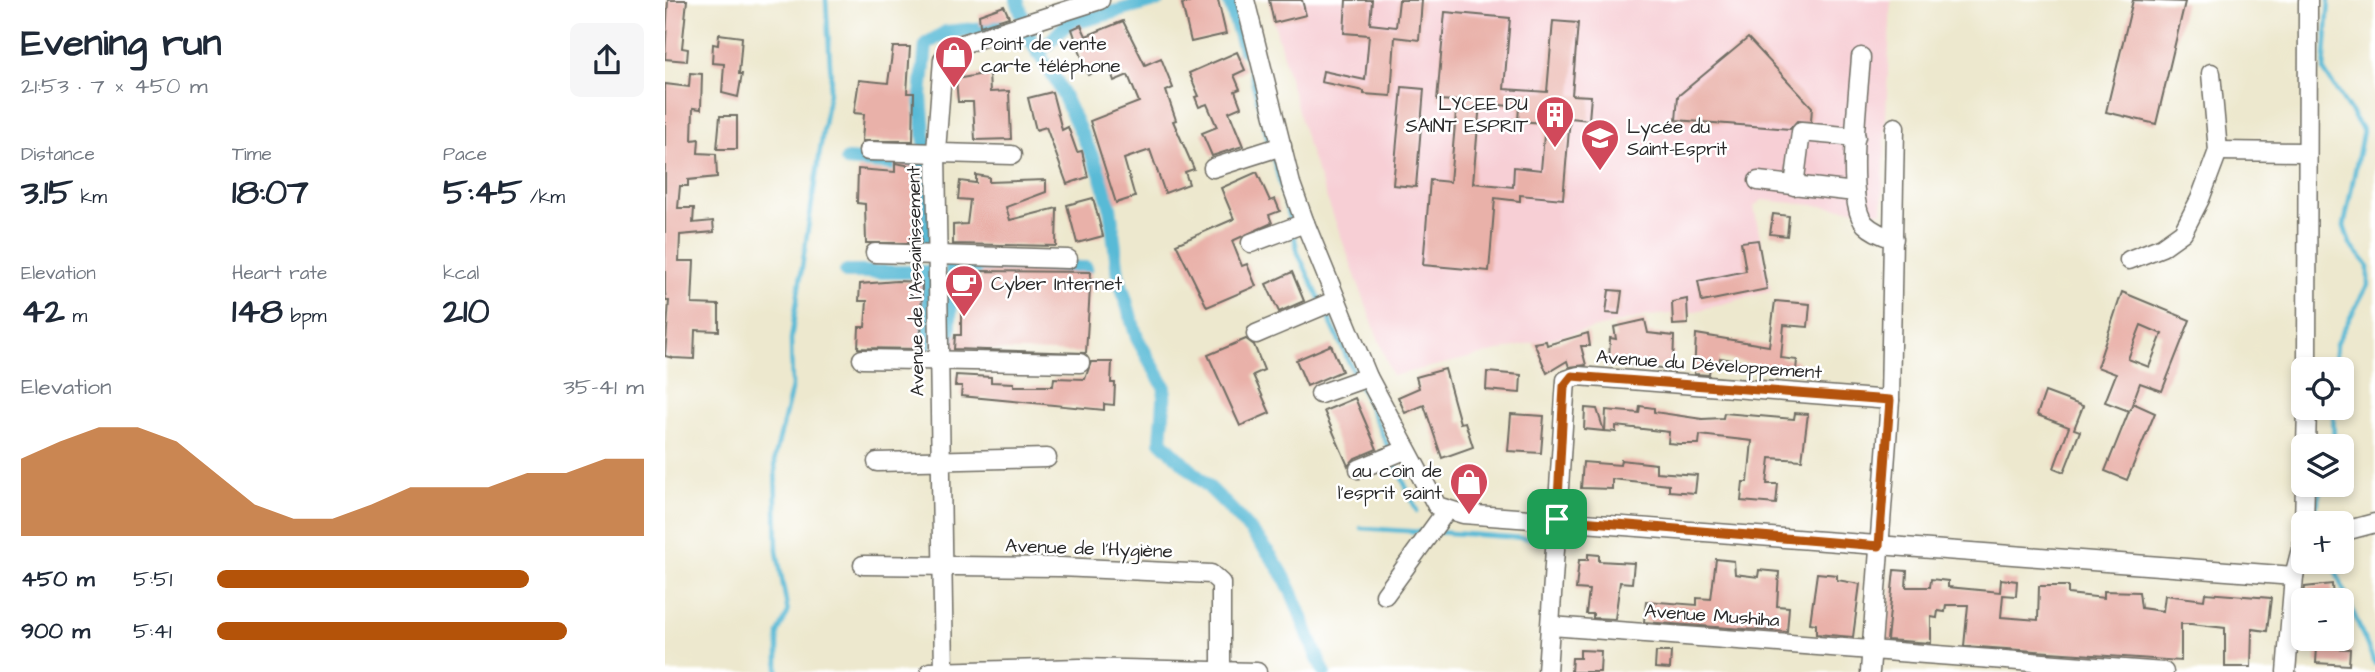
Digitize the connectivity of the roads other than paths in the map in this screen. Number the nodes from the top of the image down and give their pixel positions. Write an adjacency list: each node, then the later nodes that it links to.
1 (1100, 0): 11 (street, Avenue de l'Assainissement)
2 (1245, 0): 8 (street)
3 (2308, 0): 12 (street)
4 (1861, 57): 7 (street)
5 (2211, 73): 10 (street)
6 (1895, 127): 19 (street)
7 (1856, 137): 16 (street); 17 (street)
8 (1282, 146): 14 (street); 18 (street)
9 (868, 151): 11 (street)
10 (2218, 151): 12 (street); 24 (street)
11 (936, 152): 13 (street); 22 (street, Avenue de l'Assainissement)
12 (2305, 152): 27 (street)
13 (1011, 155)
14 (1213, 168)
15 (1758, 181): 16 (street)
16 (1794, 186): 17 (street)
17 (1855, 192): 19 (street)
18 (1305, 223): 20 (street); 25 (street)
19 (1894, 239): 33 (street)
20 (1251, 243)
21 (875, 253): 22 (street)
22 (937, 256): 23 (street); 29 (street, Avenue de l'Assainissement)
23 (1068, 259)
24 (2129, 260)
25 (1334, 301): 26 (street); 31 (street)
26 (1256, 334)
27 (2307, 357)
28 (862, 359): 29 (street)
29 (937, 359): 30 (street); 35 (street, Avenue de l'Assainissement)
30 (1080, 363)
31 (1368, 377): 32 (street); 34 (street)
32 (1320, 394)
33 (1890, 400): 40 (street, Avenue du Développement); 43 (street)
34 (1405, 450): 38 (street); 39 (street)
35 (940, 458): 36 (street); 37 (street); 45 (street, Avenue de l'Assainissement)
36 (1047, 458)
37 (877, 462)
38 (1359, 469)
39 (1445, 511): 40 (street); 47 (street)
40 (1557, 519): 43 (street); 48 (street, Avenue du Développement)
41 (2375, 523): 42 (street)
42 (2354, 529)
43 (1879, 546): 46 (street); 49 (street)
44 (863, 565): 45 (street, Avenue de l'Hygiène)
45 (941, 566): 50 (street, Avenue de l'Hygiène); 52 (street, Avenue de l'Assainissement)
46 (2294, 576): 57 (street)
47 (1385, 595)
48 (1551, 626): 49 (street, Avenue Mushiha); 54 (street, Avenue du Développement)
49 (1871, 648): 55 (street); 56 (street, Avenue Mushiha)
50 (1221, 671): 52 (street); 53 (street)
51 (930, 672): 52 (street)
52 (944, 672)
53 (1257, 672)
54 (1547, 672)
55 (1870, 672)
56 (2164, 672)
57 (2286, 672)

